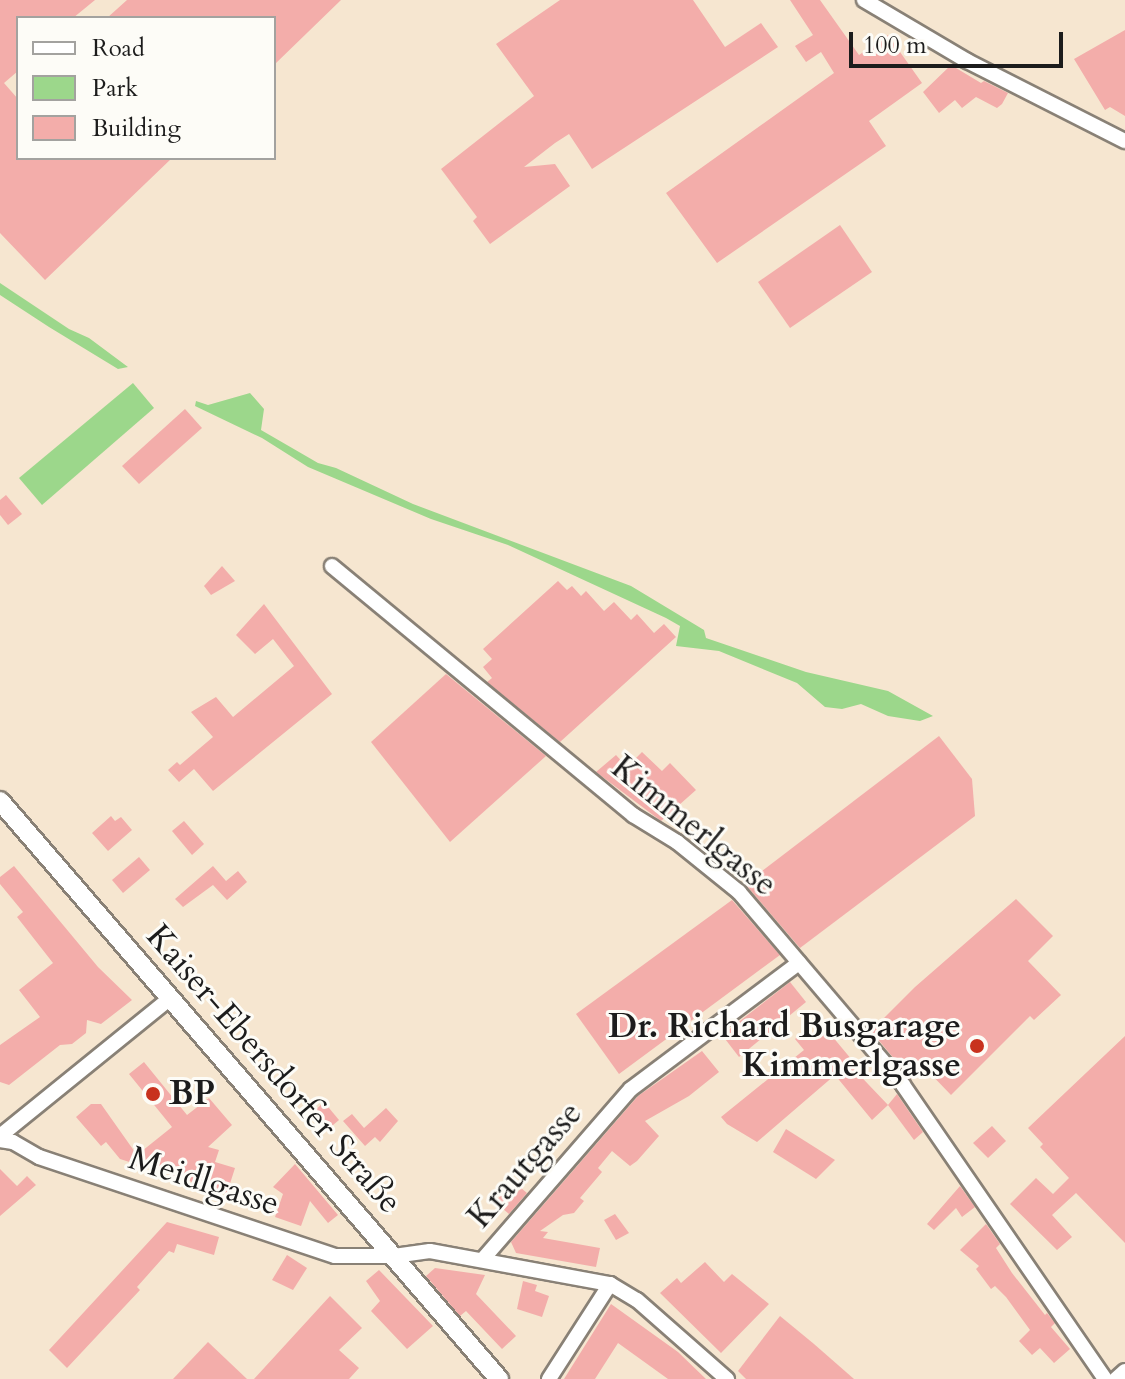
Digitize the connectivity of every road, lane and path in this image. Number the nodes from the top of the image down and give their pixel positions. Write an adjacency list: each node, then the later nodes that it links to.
1 (864, 0): 2 (street)
2 (1125, 141)
3 (332, 566): 5 (street, Kimmerlgasse)
4 (0, 801): 6 (main road, Kaiser-Ebersdorfer Straße)
5 (799, 963): 9 (street, Krautgasse); 15 (street, Kimmerlgasse)
6 (169, 999): 7 (street); 8 (main road, Kaiser-Ebersdorfer Straße)
7 (0, 1138): 8 (street, Meidlgasse)
8 (394, 1256): 9 (street, Meidlgasse); 12 (main road, Kaiser-Ebersdorfer Straße)
9 (483, 1259): 10 (street, Meidlgasse)
10 (610, 1284): 13 (street); 14 (street)
11 (1125, 1371): 16 (street)
12 (499, 1379)
13 (549, 1379)
14 (727, 1379)
15 (1105, 1379)
16 (1116, 1379)

